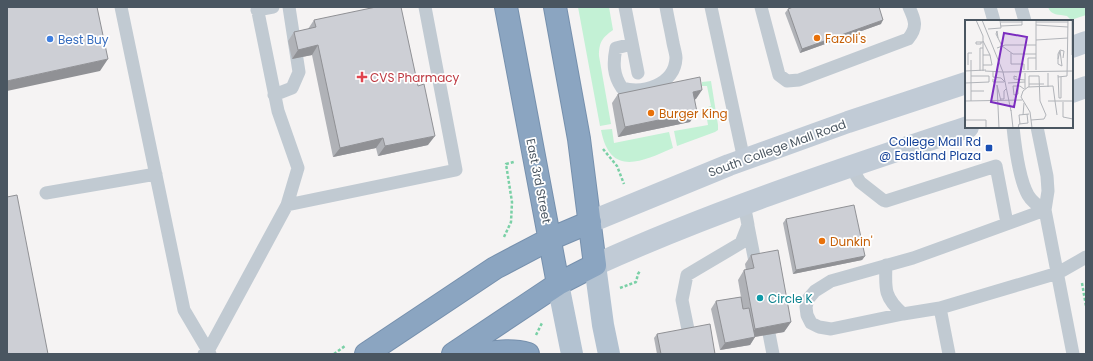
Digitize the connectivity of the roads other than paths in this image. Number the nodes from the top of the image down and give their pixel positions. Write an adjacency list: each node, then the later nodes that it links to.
1 (121, 7): 30 (lane)
2 (272, 7): 14 (lane)
3 (289, 7): 24 (lane)
4 (425, 7): 33 (lane)
5 (506, 7): 38 (highway, East 3rd Street)
6 (555, 7): 35 (highway)
7 (625, 7): 18 (lane)
8 (666, 7): 18 (lane)
9 (711, 7): 28 (lane)
10 (761, 7): 11 (lane)
11 (909, 7)
12 (990, 7): 15 (lane)
13 (1021, 7): 16 (lane)
14 (257, 9): 24 (lane)
15 (994, 20)
16 (1025, 20)
17 (1086, 42): 19 (main road)
18 (632, 44): 20 (lane)
19 (1073, 47)
20 (638, 73)
21 (965, 82): 28 (main road, South College Mall Road)
22 (1086, 87): 23 (main road)
23 (1073, 92)
24 (274, 95): 33 (lane)
25 (965, 128): 29 (main road)
26 (1013, 128): 34 (lane)
27 (1037, 128): 34 (lane)
28 (744, 160): 35 (main road, South College Mall Road)
29 (851, 167): 32 (main road); 36 (lane)
30 (156, 174): 31 (lane); 49 (lane)
31 (46, 193)
32 (744, 204): 37 (lane); 40 (main road)
33 (287, 205): 49 (lane)
34 (1045, 210): 36 (lane); 42 (lane)
35 (590, 222): 38 (highway); 40 (highway)
36 (1007, 223): 41 (lane)
37 (748, 226): 44 (lane); 55 (lane)
38 (550, 239): 43 (highway, East 3rd Street); 48 (highway)
39 (1086, 257): 42 (lane)
40 (595, 265): 43 (highway); 54 (main road)
41 (886, 265): 47 (lane); 47 (lane)
42 (1058, 273): 45 (lane); 58 (lane)
43 (558, 284): 50 (highway); 53 (main road, East 3rd Street)
44 (760, 286)
45 (940, 308): 47 (lane); 57 (lane)
46 (764, 309): 56 (lane)
47 (903, 314)
48 (356, 350)
49 (207, 353)
50 (454, 354)
51 (479, 354): 52 (highway)
52 (528, 354)
53 (572, 354)
54 (608, 354)
55 (692, 354)
56 (773, 354)
57 (949, 354)
58 (1073, 354)

